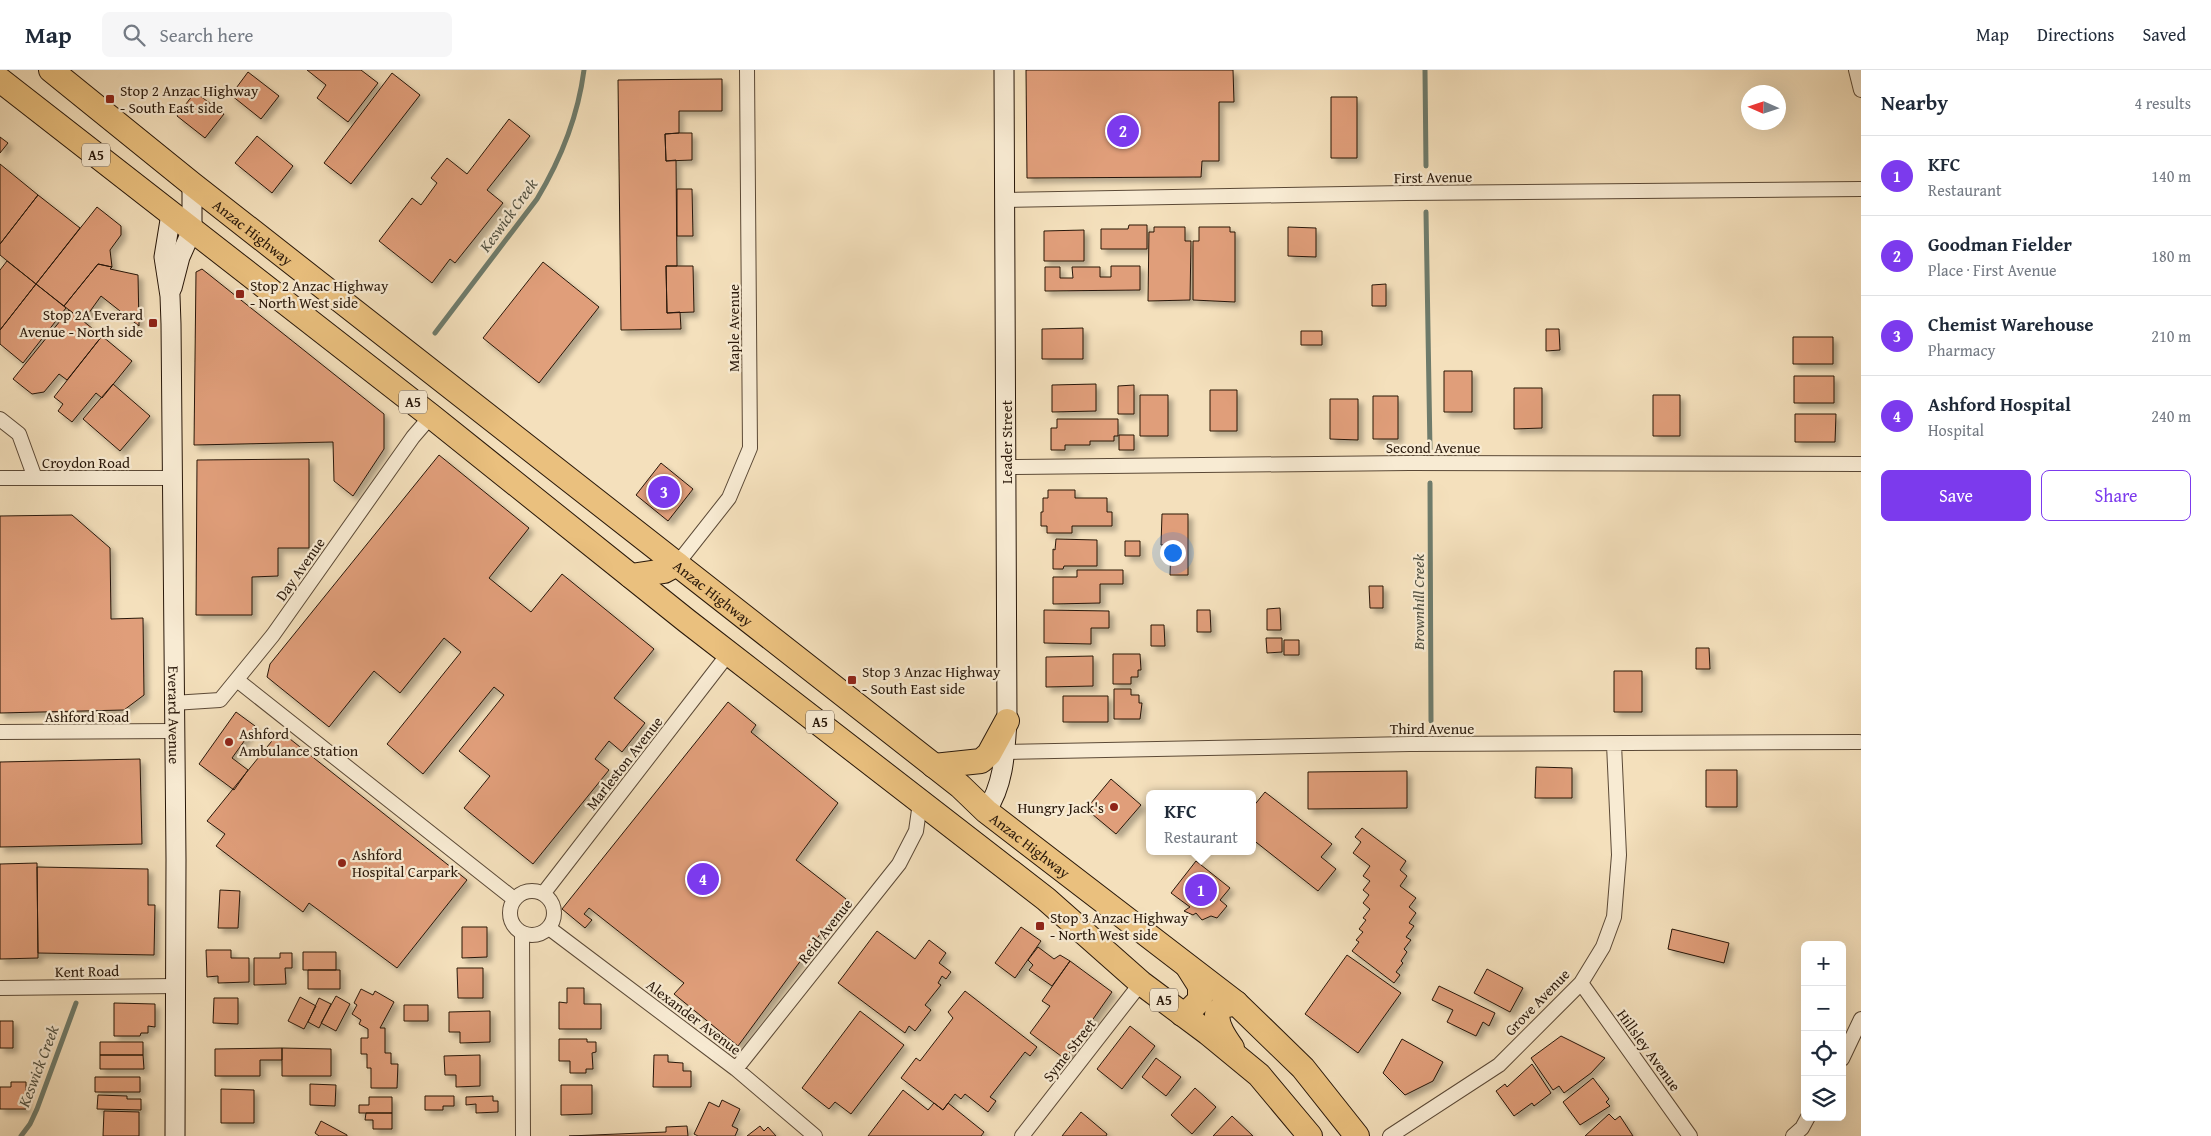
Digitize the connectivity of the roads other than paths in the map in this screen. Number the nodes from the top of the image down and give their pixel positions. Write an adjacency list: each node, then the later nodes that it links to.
1 (50, 70): 7 (highway, Anzac Highway / A5)
2 (747, 70): 22 (street, Maple Avenue)
3 (1004, 70): 9 (street, Leader Street)
4 (1856, 70): 6 (street)
5 (0, 80): 10 (highway, A5)
6 (1861, 90)
7 (192, 184): 11 (street, Everard Avenue); 15 (highway, Anzac Highway / A5)
8 (1861, 189): 9 (street, First Avenue)
9 (1004, 200): 17 (street, Leader Street)
10 (171, 214): 11 (highway, A5); 12 (street, Everard Avenue)
11 (192, 230): 12 (street, Everard Avenue); 13 (highway, A5)
12 (170, 296): 21 (street, Everard Avenue)
13 (430, 416): 18 (highway, A5); 26 (street, Day Avenue)
14 (0, 419): 20 (street)
15 (527, 446): 18 (highway); 22 (highway, Anzac Highway / A5)
16 (1861, 464): 17 (street, Second Avenue)
17 (1006, 468): 29 (street, Leader Street)
18 (504, 475): 23 (highway, A5)
19 (0, 478): 20 (street, Croydon Road)
20 (35, 478): 21 (street, Croydon Road)
21 (171, 478): 28 (street, Everard Avenue)
22 (677, 564): 23 (highway); 24 (highway); 27 (highway, Anzac Highway / A5)
23 (631, 576): 24 (highway, A5)
24 (687, 621): 25 (highway, A5)
25 (729, 653): 30 (highway, A5); 39 (street, Marleston Avenue)
26 (237, 680): 28 (street, Day Avenue); 40 (street)
27 (844, 695): 30 (highway); 36 (highway, Anzac Highway / A5)
28 (173, 703): 31 (street, Everard Avenue)
29 (1007, 722): 35 (street, Leader Street); 36 (highway)
30 (822, 724): 37 (highway, A5)
31 (174, 731): 32 (street, Ashford Road); 47 (street, Everard Avenue)
32 (0, 732)
33 (1860, 741): 34 (street, Third Avenue)
34 (1614, 744): 35 (street, Third Avenue); 46 (street, Grove Avenue)
35 (1005, 752): 38 (street, Leader Street)
36 (934, 766): 38 (highway, Anzac Highway / A5)
37 (915, 798): 38 (highway); 41 (highway, A5); 54 (street, Reid Avenue)
38 (986, 811): 41 (highway); 44 (highway, Anzac Highway / A5)
39 (543, 894): 40 (street); 42 (street)
40 (514, 899): 43 (street)
41 (1046, 899): 45 (highway, A5)
42 (549, 928): 43 (street); 54 (street, Alexander Avenue)
43 (522, 934): 57 (street)
44 (1188, 966): 49 (highway, Anzac Highway / A5); 50 (highway)
45 (1141, 983): 50 (highway, A5); 59 (street, Syme Street)
46 (1581, 983): 62 (street, Grove Avenue); 63 (street, Hillsley Avenue)
47 (175, 986): 48 (street, Kent Road); 56 (street, Everard Avenue)
48 (0, 988)
49 (1236, 1003): 53 (highway); 61 (highway, Anzac Highway / A5)
50 (1182, 1014): 53 (highway, A5)
51 (1861, 1019): 52 (street)
52 (1846, 1051)
53 (1241, 1060): 60 (highway, A5)
54 (736, 1069): 58 (street, Alexander Avenue)
55 (1806, 1121): 64 (street)
56 (175, 1136)
57 (523, 1136)
58 (815, 1136)
59 (1022, 1136)
60 (1310, 1136)
61 (1357, 1136)
62 (1390, 1136)
63 (1690, 1136)
64 (1793, 1136)

